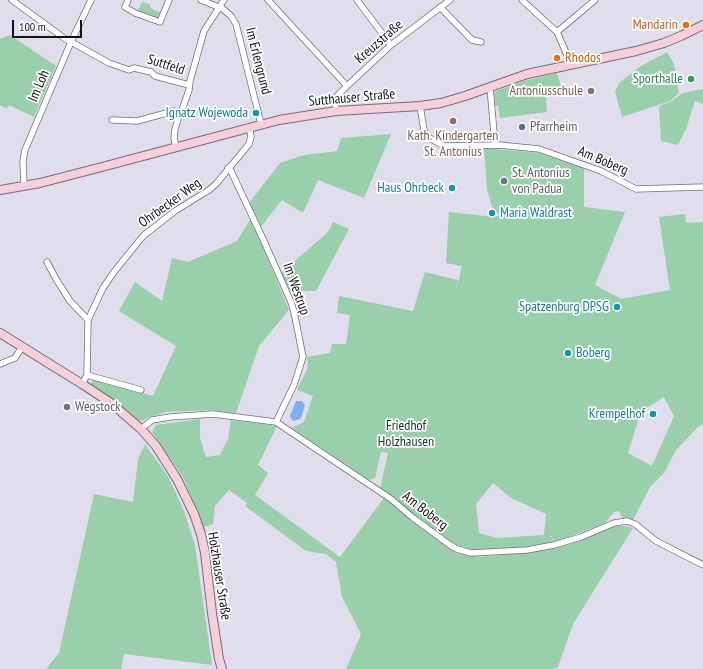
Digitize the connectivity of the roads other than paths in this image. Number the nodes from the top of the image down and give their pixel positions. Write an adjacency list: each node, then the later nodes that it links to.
1 (12, 0): 16 (street, Suttfeld)
2 (91, 0): 16 (street, Im Loh)
3 (128, 0): 4 (street)
4 (169, 0)
5 (201, 0): 12 (street, Im Erlengrund)
6 (224, 0): 12 (street)
7 (268, 0): 21 (street)
8 (357, 0): 18 (street)
9 (450, 0): 13 (street, Kreuzstraße)
10 (522, 0): 15 (street)
11 (595, 0): 15 (street)
12 (220, 7): 20 (street); 27 (street, Im Erlengrund)
13 (440, 7): 17 (street); 18 (street, Kreuzstraße)
14 (703, 25): 19 (street, Sutthauser Straße)
15 (557, 32): 19 (street)
16 (71, 42): 20 (street, Suttfeld); 32 (street, Im Loh)
17 (481, 42)
18 (391, 45): 21 (street, Kreuzstraße)
19 (572, 64): 22 (street, Sutthauser Straße)
20 (189, 85): 25 (street)
21 (347, 86): 24 (street, Kreuzstraße)
22 (490, 87): 23 (street, Sutthauser Straße); 29 (street)
23 (420, 106): 24 (street, Sutthauser Straße); 29 (street, Am Boberg)
24 (336, 110): 27 (street, Sutthauser Straße)
25 (180, 112): 26 (street); 30 (street)
26 (112, 120)
27 (261, 124): 28 (street, Sutthauser Straße)
28 (249, 127): 30 (street, Sutthauser Straße); 31 (street, Ohrbecker Weg)
29 (495, 145): 33 (street, Am Boberg)
30 (176, 147): 32 (street, Sutthauser Straße)
31 (228, 168): 36 (street, Ohrbecker Weg); 43 (street, Im Westrup)
32 (24, 185): 34 (street, Sutthauser Straße)
33 (703, 187)
34 (0, 190)
35 (47, 262): 36 (street)
36 (88, 320): 40 (street, Ohrbecker Weg)
37 (0, 333): 38 (street, Holzhauser Straße)
38 (22, 347): 39 (street); 41 (street, Holzhauser Straße)
39 (0, 364)
40 (87, 375): 41 (street, Ohrbecker Weg); 42 (street)
41 (84, 385): 44 (street, Holzhauser Straße)
42 (141, 390)
43 (276, 422): 44 (street, Am Boberg); 45 (street, Am Boberg)
44 (141, 429): 46 (street, Holzhauser Straße)
45 (703, 565)
46 (222, 669)

